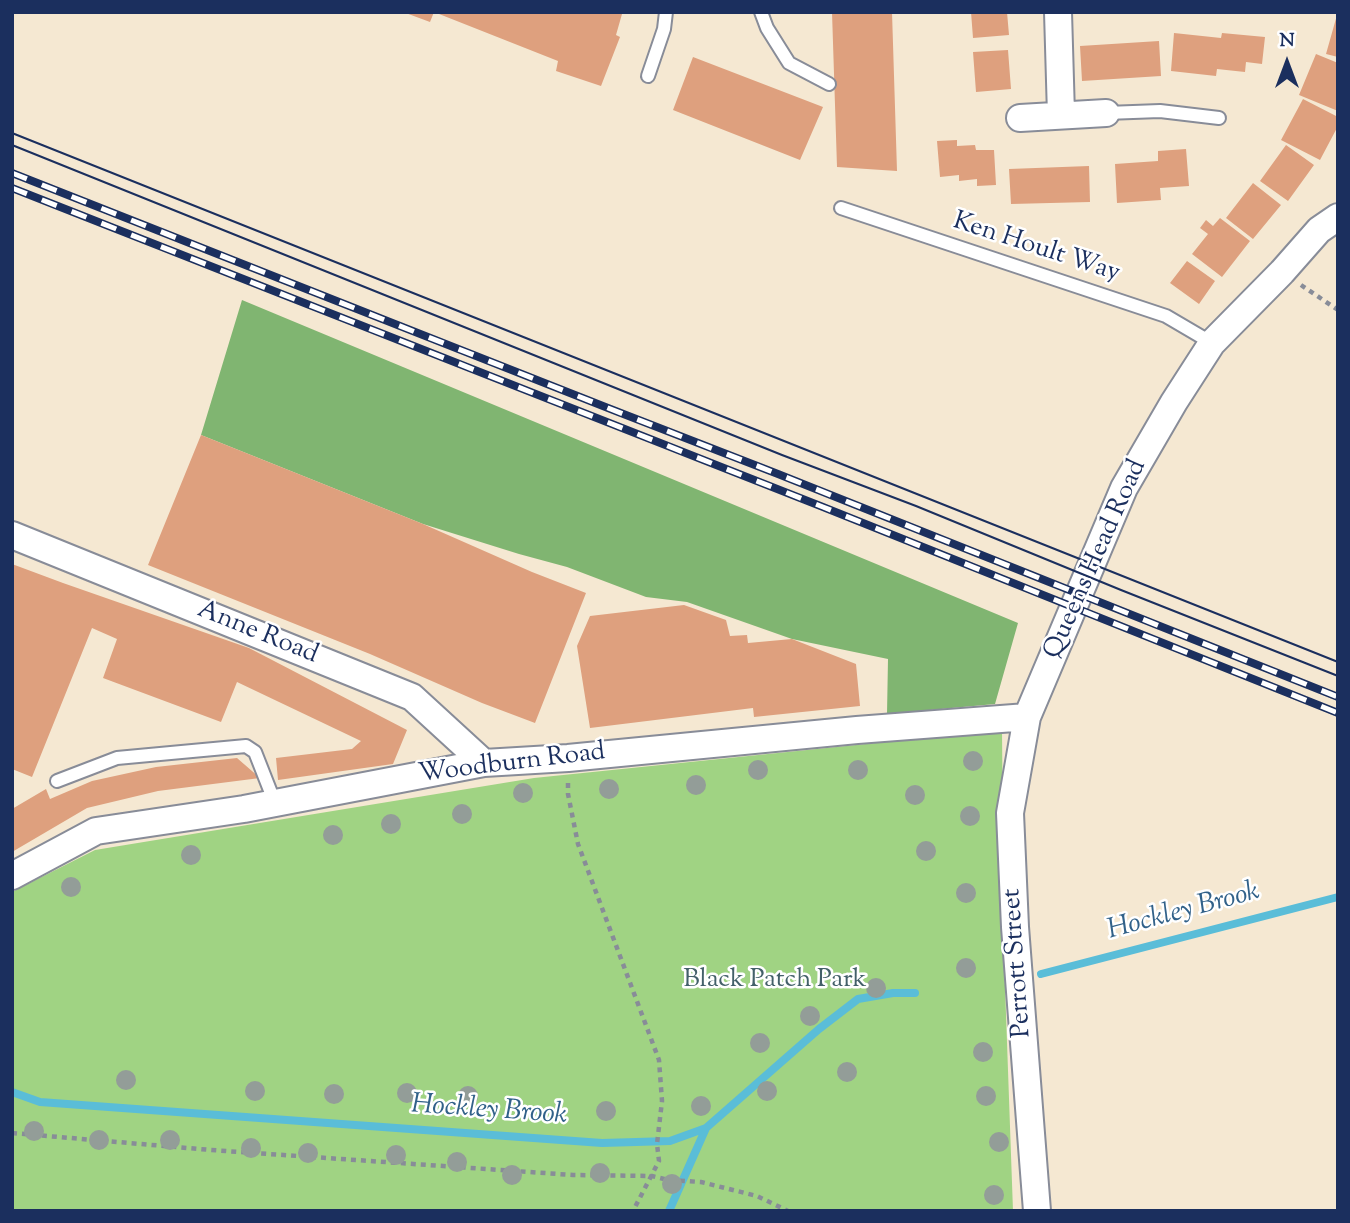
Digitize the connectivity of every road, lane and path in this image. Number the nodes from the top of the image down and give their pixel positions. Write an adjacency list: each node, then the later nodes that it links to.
1 (666, 12): 4 (lane)
2 (761, 12): 5 (lane)
3 (1058, 12): 7 (street)
4 (648, 76)
5 (829, 84)
6 (1106, 113): 7 (street); 9 (lane)
7 (1061, 115): 8 (street)
8 (1020, 118)
9 (1219, 118)
10 (841, 208): 14 (lane, Ken Hoult Way)
11 (1338, 217): 12 (street, Queens Head Road)
12 (1282, 272): 13 (path); 14 (street, Queens Head Road)
13 (1338, 310)
14 (1212, 343): 16 (street, Queens Head Road)
15 (12, 535): 18 (street, Anne Road)
16 (1027, 717): 17 (street, Woodburn Road); 26 (street, Perrott Street)
17 (568, 758): 18 (street, Woodburn Road); 23 (path)
18 (484, 763): 20 (street, Woodburn Road)
19 (57, 781): 20 (lane)
20 (275, 803): 21 (street, Woodburn Road)
21 (12, 876)
22 (12, 1133): 23 (path)
23 (652, 1176): 24 (path); 25 (path)
24 (633, 1211)
25 (788, 1211)
26 (1037, 1211)

